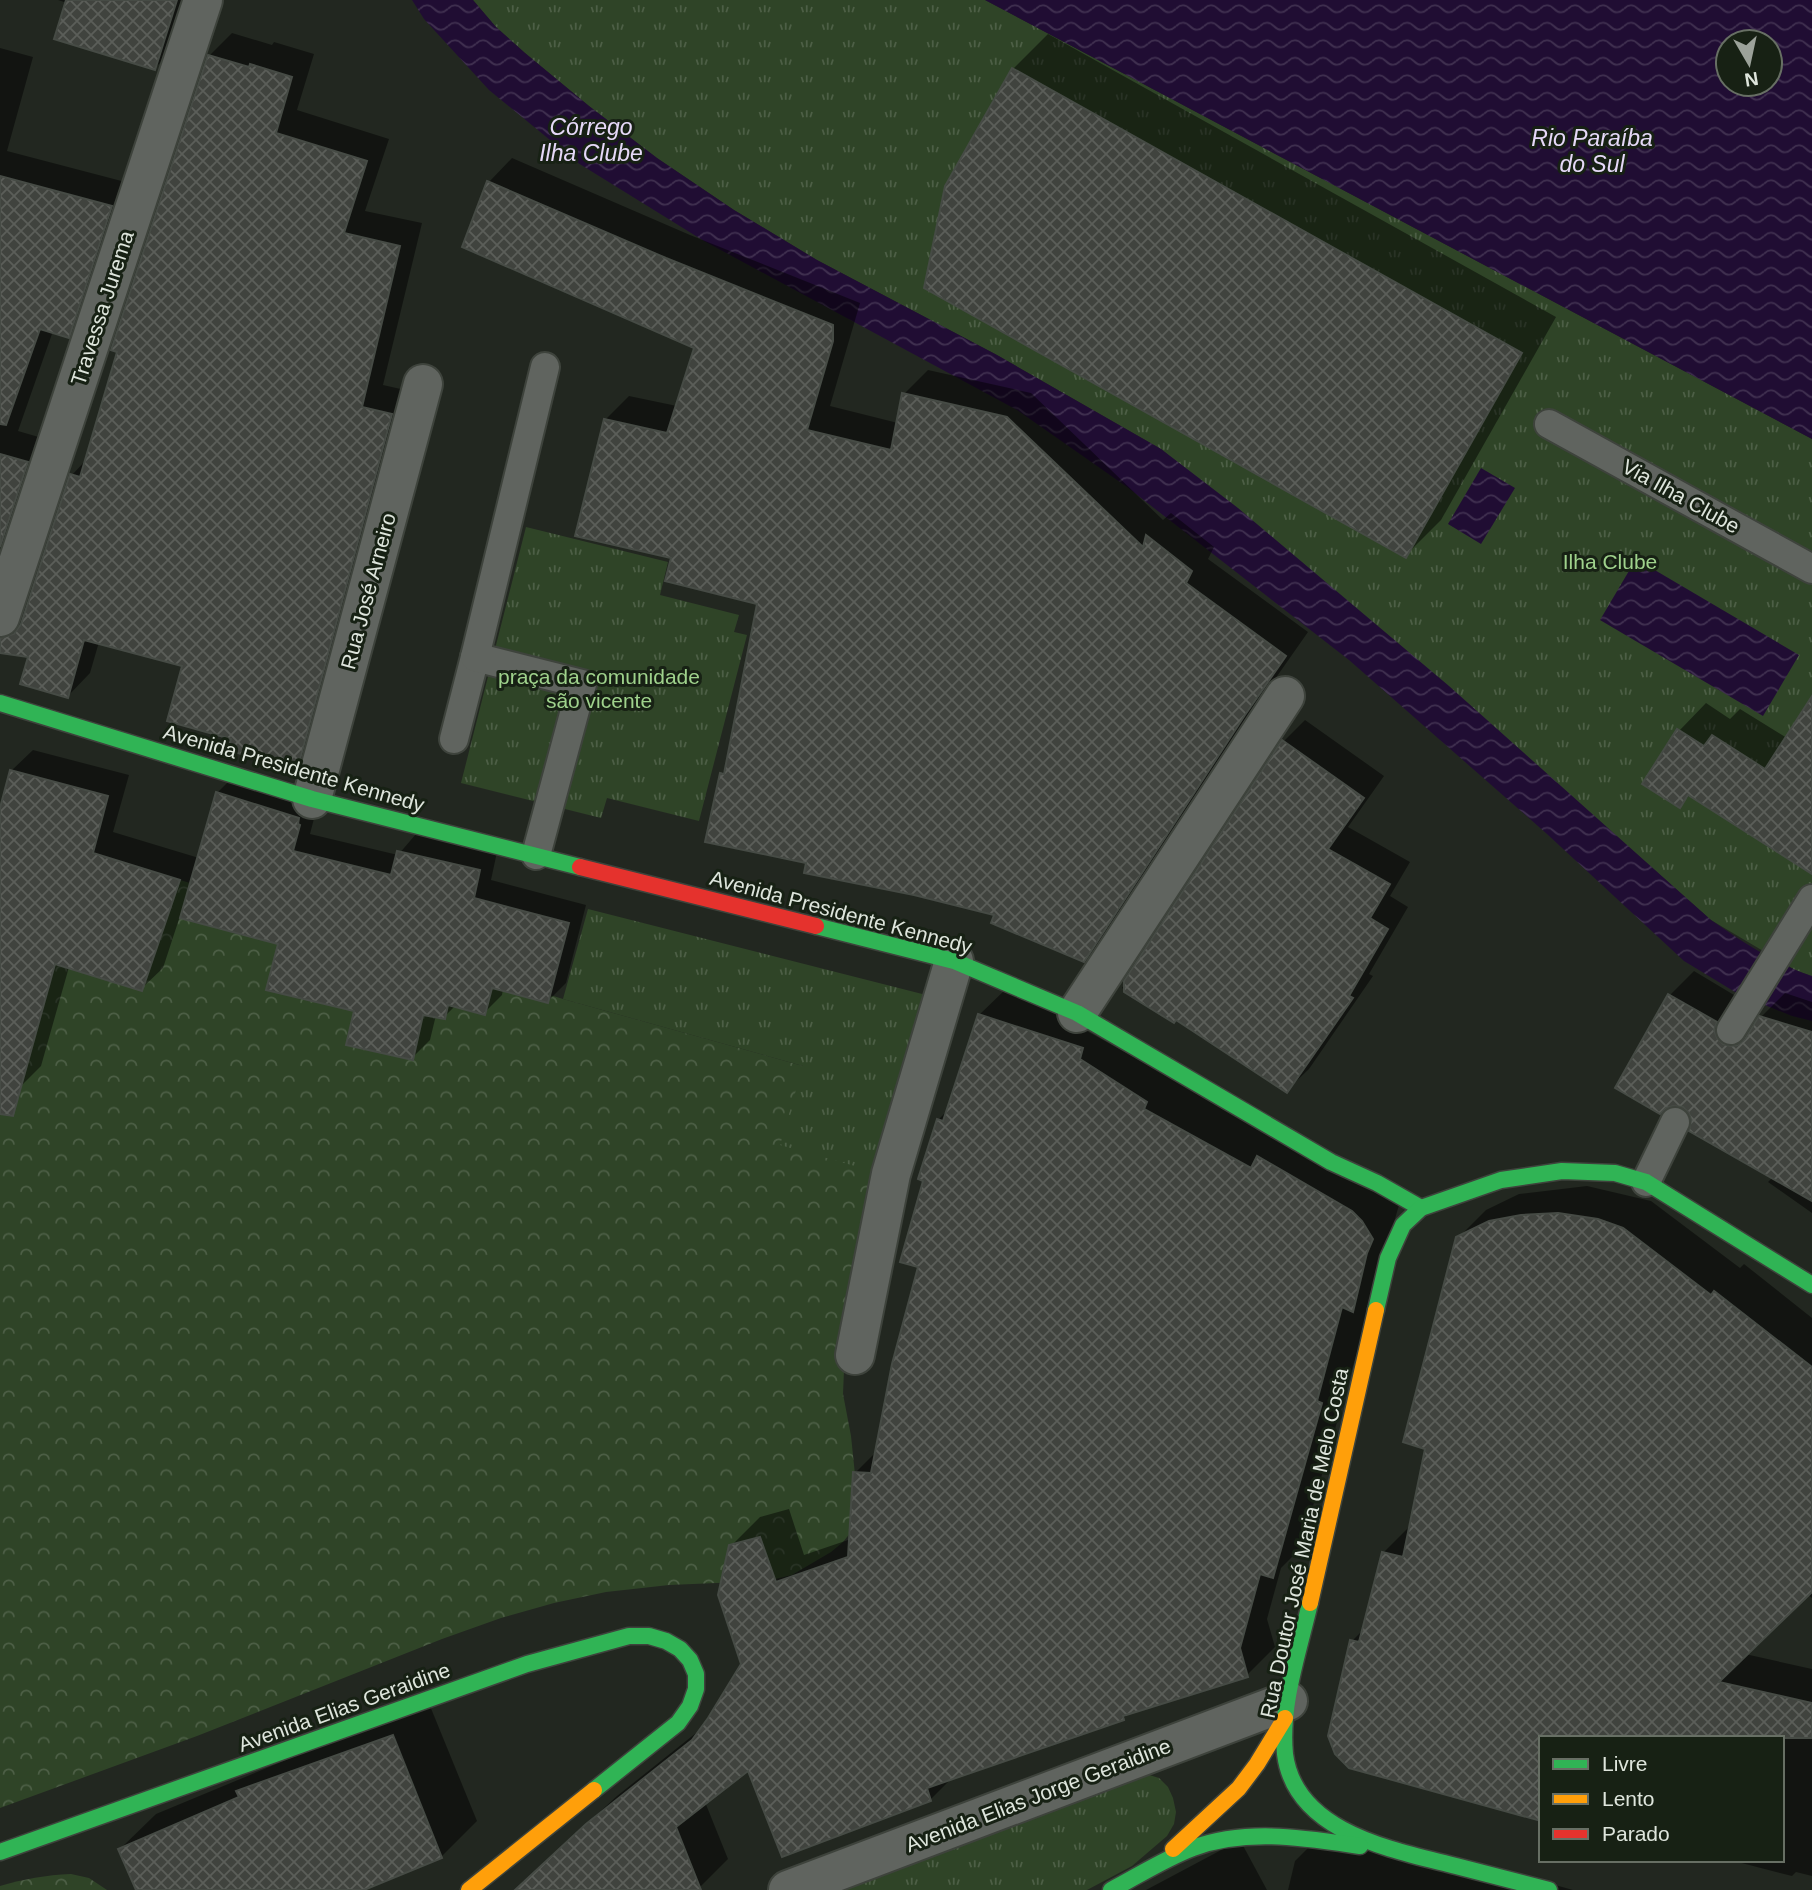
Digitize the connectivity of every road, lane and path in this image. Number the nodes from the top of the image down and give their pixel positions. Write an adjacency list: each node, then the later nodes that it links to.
1 (203, 0): 6 (street, Travessa Jurema)
2 (544, 367): 7 (lane)
3 (423, 384): 11 (street, Rua José Arneiro)
4 (1549, 424): 5 (lane, Via Ilha Clube)
5 (1812, 569)
6 (0, 617)
7 (475, 657): 10 (lane); 12 (lane)
8 (1285, 696): 15 (street)
9 (0, 703): 11 (main road, Avenida Presidente Kennedy)
10 (454, 739)
11 (312, 799): 12 (main road, Avenida Presidente Kennedy)
12 (536, 855): 14 (main road, Avenida Presidente Kennedy)
13 (1808, 906): 16 (lane)
14 (954, 961): 15 (main road, Avenida Presidente Kennedy); 21 (street)
15 (1077, 1013): 19 (main road, Avenida Presidente Kennedy)
16 (1731, 1030)
17 (1675, 1122): 18 (lane)
18 (1646, 1182): 19 (main road); 20 (main road)
19 (1420, 1208): 22 (main road, Rua Doutor José Maria de Melo Costa)
20 (1812, 1285)
21 (855, 1354)
22 (1287, 1709): 23 (main road, Rua Doutor José Maria de Melo Costa); 25 (main road); 27 (street, Avenida Elias Jorge Geraidine)
23 (1390, 1850): 25 (main road); 29 (main road, Rua Doutor José Maria de Melo Costa)
24 (0, 1852): 26 (main road, Avenida Elias Geraidine)
25 (1135, 1878): 28 (main road)
26 (469, 1890)
27 (788, 1890)
28 (1111, 1890)
29 (1549, 1890)

